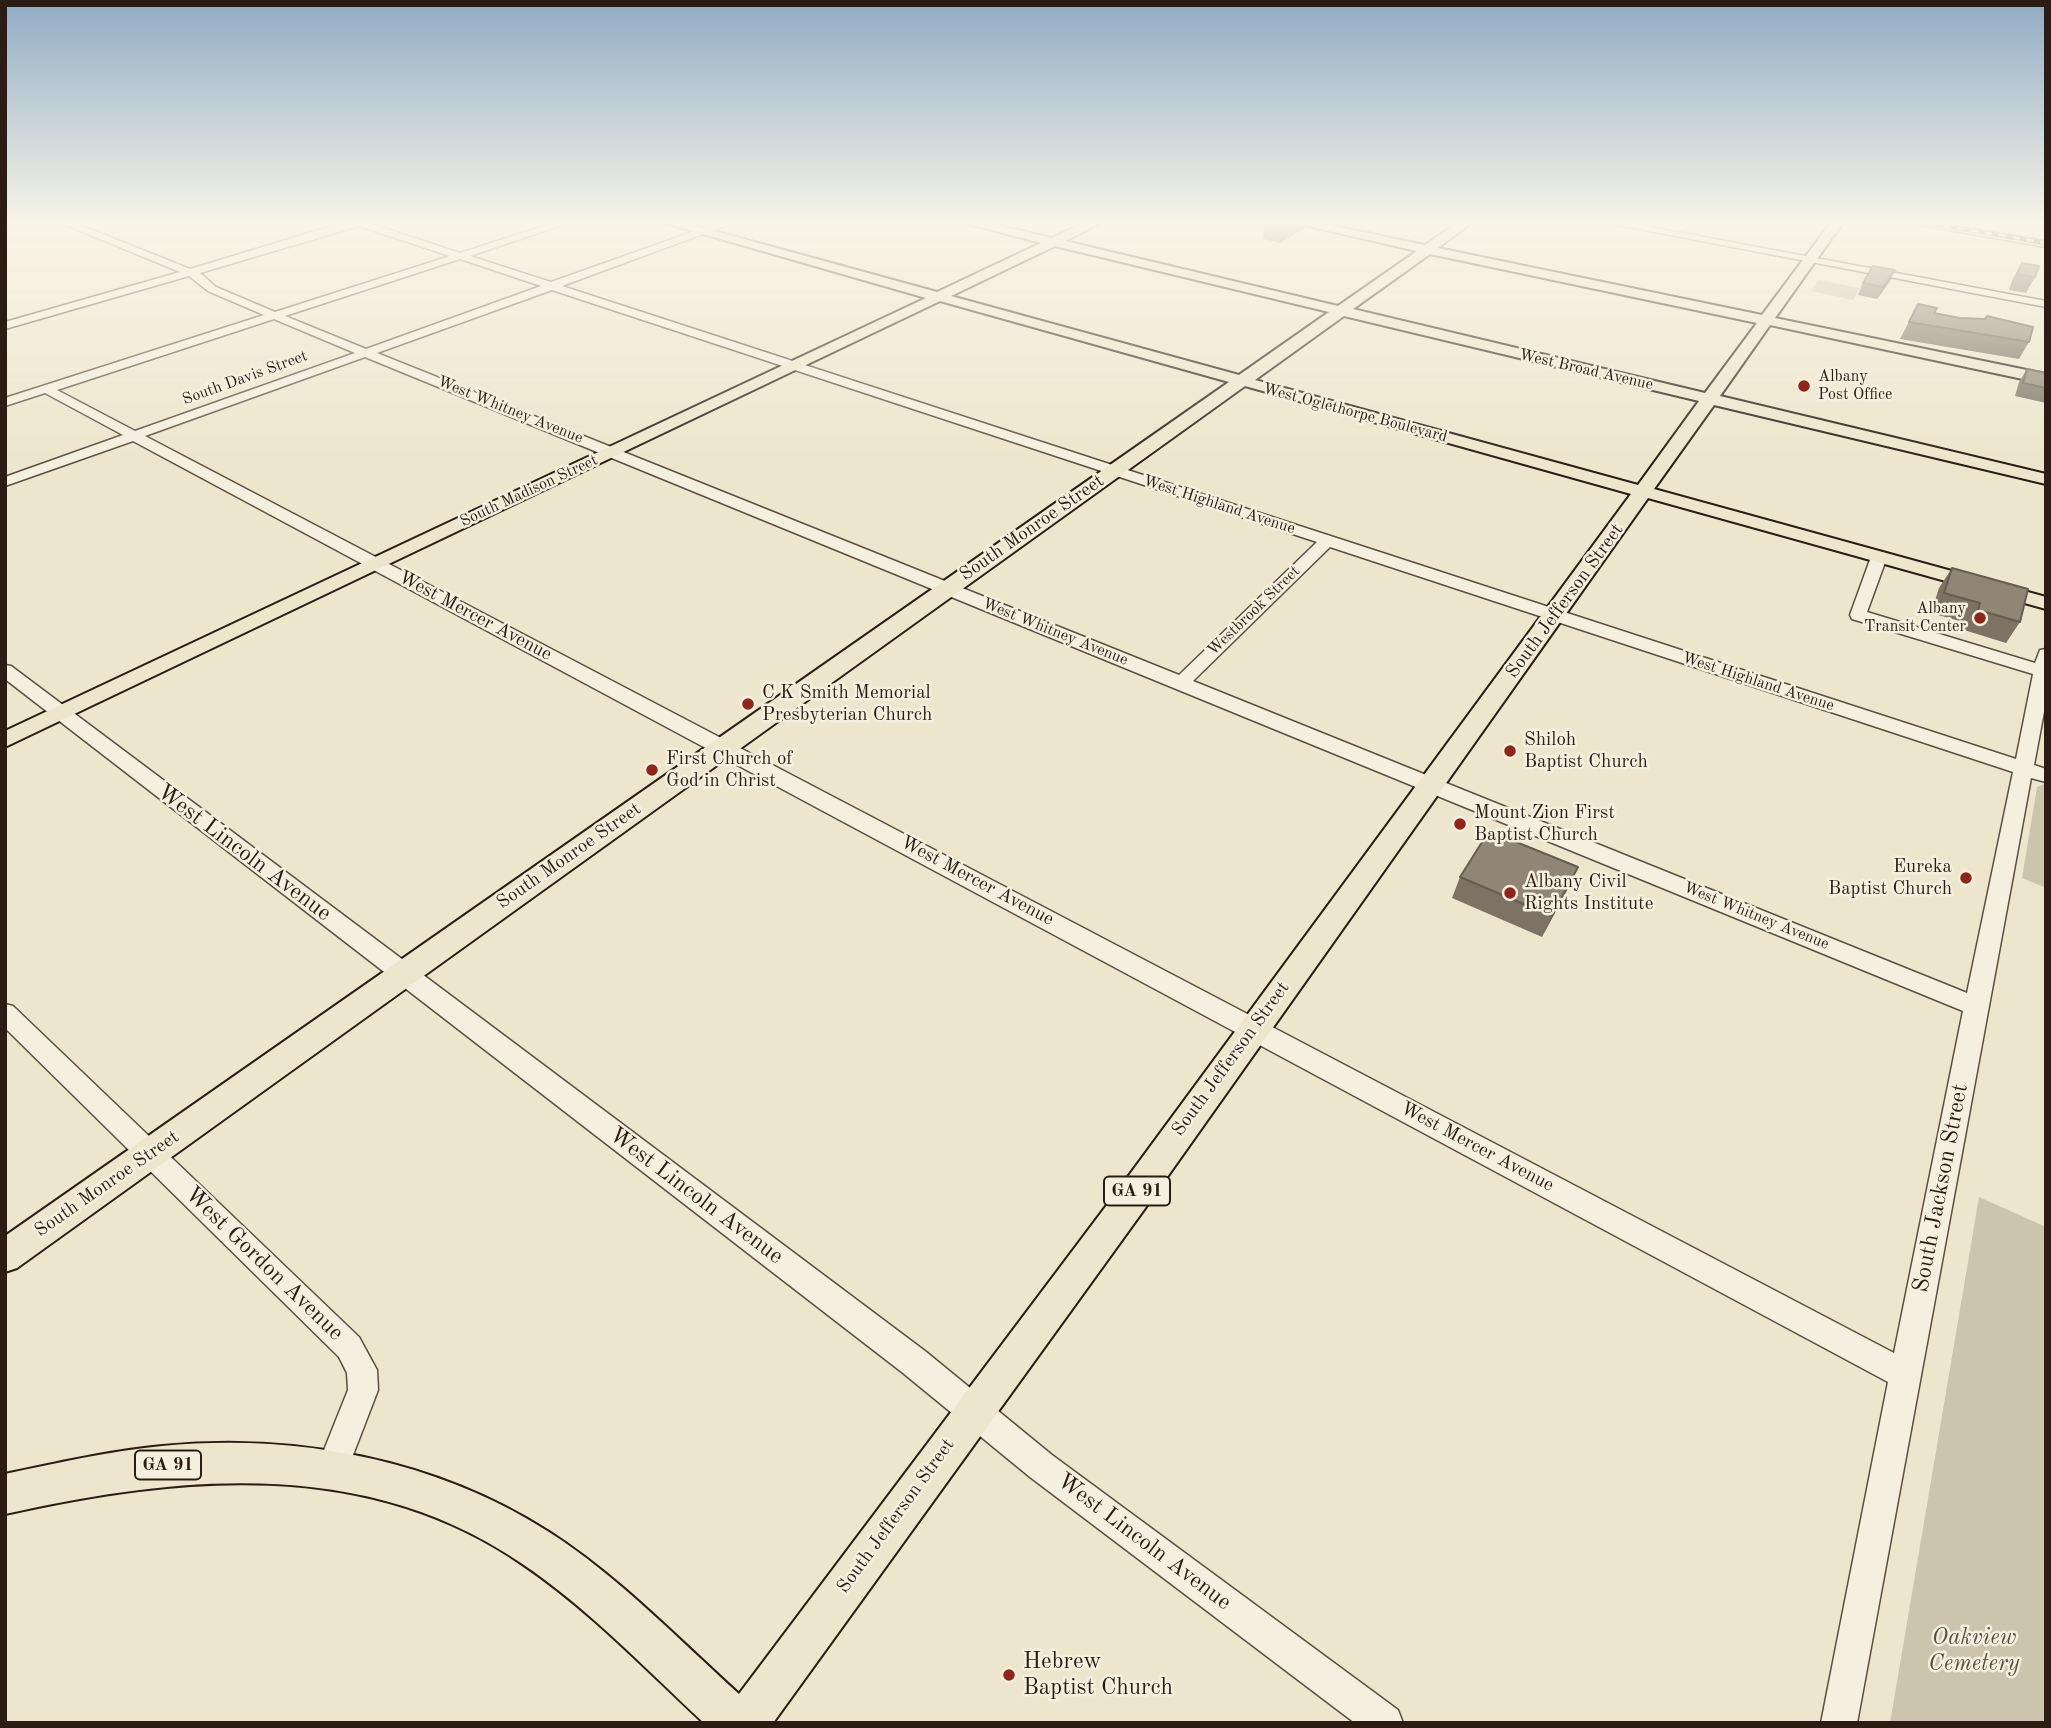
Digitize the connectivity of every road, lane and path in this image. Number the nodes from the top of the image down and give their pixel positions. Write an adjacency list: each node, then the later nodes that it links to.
1 (88, 302): 15 (street)
2 (241, 302): 13 (street, West Whitney Avenue)
3 (317, 302): 13 (street)
4 (508, 302): 16 (street, South Davis Street)
5 (599, 302): 17 (street, West Highland Avenue)
6 (931, 302): 17 (main road, South Madison Street)
7 (952, 302): 19 (main road, West Oglethorpe Boulevard)
8 (1314, 302): 12 (main road, West Broad Avenue)
9 (1355, 302): 12 (main road, South Monroe Street)
10 (1677, 302): 14 (main road)
11 (1781, 302): 14 (main road, GA 91)
12 (1345, 309): 19 (main road, South Monroe Street); 21 (main road, West Broad Avenue)
13 (275, 315): 16 (street, West Whitney Avenue); 20 (street)
14 (1768, 321): 18 (main road); 21 (main road, GA 91)
15 (5, 326)
16 (367, 352): 23 (street, South Davis Street); 24 (street, West Whitney Avenue)
17 (794, 366): 24 (main road, South Madison Street); 25 (street, West Highland Avenue)
18 (2046, 379)
19 (1240, 381): 25 (main road, South Monroe Street); 29 (main road, West Oglethorpe Boulevard)
20 (46, 389): 22 (street); 23 (street, West Mercer Avenue)
21 (1713, 396): 26 (main road, West Broad Avenue); 27 (main road, West Broad Avenue); 29 (main road, South Jefferson Street / GA 91)
22 (5, 402)
23 (134, 436): 28 (street, South Davis Street); 32 (street, West Mercer Avenue)
24 (614, 452): 32 (main road, South Madison Street); 33 (street, West Whitney Avenue)
25 (1113, 470): 30 (street, West Highland Avenue); 33 (main road, South Monroe Street)
26 (2046, 472)
27 (2046, 479)
28 (5, 482)
29 (1644, 492): 31 (main road, West Oglethorpe Boulevard); 35 (main road, South Jefferson Street / GA 91)
30 (1327, 541): 35 (street, West Highland Avenue); 38 (street, Westbrook Street)
31 (1879, 557): 34 (main road, West Oglethorpe Boulevard); 36 (street)
32 (377, 564): 39 (main road, South Madison Street); 41 (street, West Mercer Avenue)
33 (947, 588): 38 (street, West Whitney Avenue); 41 (main road, South Monroe Street)
34 (2046, 603)
35 (1555, 615): 42 (street, West Highland Avenue); 43 (main road, South Jefferson Street / GA 91)
36 (2044, 662): 42 (street, South Jackson Street)
37 (5, 670): 39 (street, West Lincoln Avenue)
38 (1181, 683): 43 (street, West Whitney Avenue)
39 (63, 713): 40 (main road, South Madison Street); 44 (street, West Lincoln Avenue)
40 (5, 740)
41 (722, 747): 44 (main road, South Monroe Street); 47 (street, West Mercer Avenue)
42 (2035, 772): 45 (street, South Jackson Street)
43 (1431, 784): 45 (street, West Whitney Avenue); 47 (main road, South Jefferson Street / GA 91)
44 (405, 973): 48 (main road, South Monroe Street); 51 (street, West Lincoln Avenue)
45 (1976, 1006): 50 (street, South Jackson Street)
46 (5, 1013): 48 (street, West Gordon Avenue)
47 (1253, 1027): 50 (street, West Mercer Avenue); 51 (main road, South Jefferson Street / GA 91)
48 (149, 1154): 49 (main road, South Monroe Street); 52 (street, West Gordon Avenue)
49 (5, 1256)
50 (1906, 1375): 57 (street, South Jackson Street)
51 (974, 1409): 55 (main road, South Jefferson Street / GA 91); 56 (street, West Lincoln Avenue)
52 (332, 1470): 53 (main road, GA 91); 54 (main road, GA 91)
53 (5, 1494)
54 (737, 1723)
55 (745, 1723)
56 (1385, 1723)
57 (1839, 1723)

